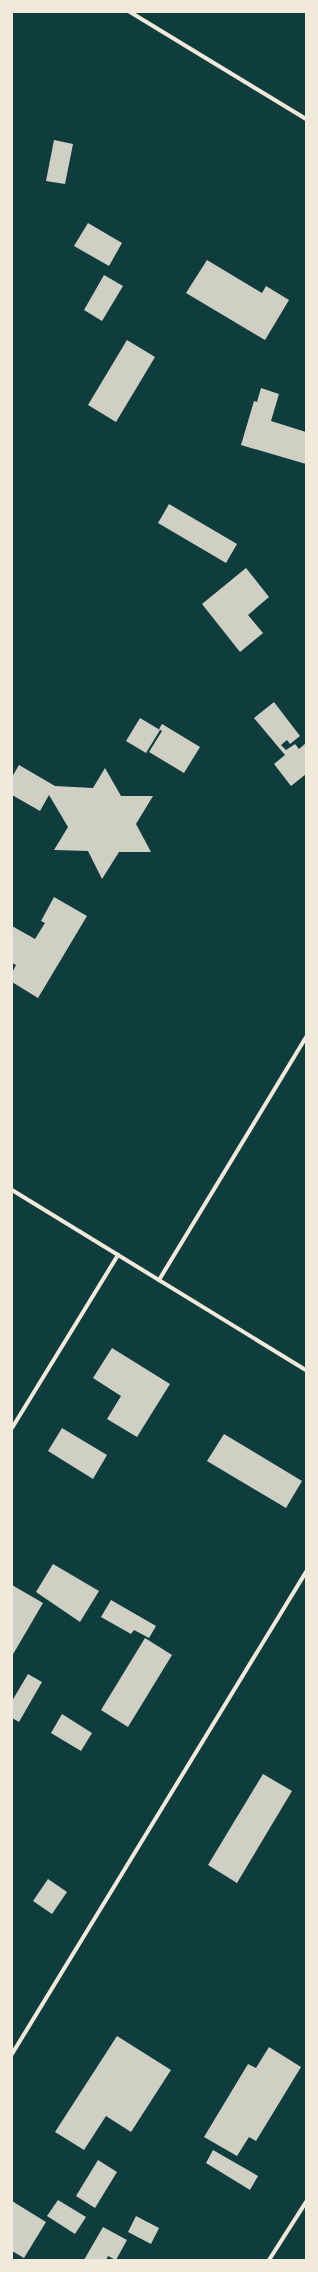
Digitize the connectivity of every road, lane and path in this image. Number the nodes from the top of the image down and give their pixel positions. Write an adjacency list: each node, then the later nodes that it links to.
1 (130, 12): 2 (street)
2 (306, 119)
3 (306, 1038): 6 (street)
4 (12, 1190): 5 (street)
5 (118, 1255): 6 (street); 8 (street)
6 (159, 1280): 7 (street)
7 (306, 1370)
8 (12, 1428)
9 (306, 1572): 10 (street)
10 (12, 2054)
11 (306, 2202): 12 (street)
12 (270, 2260)

